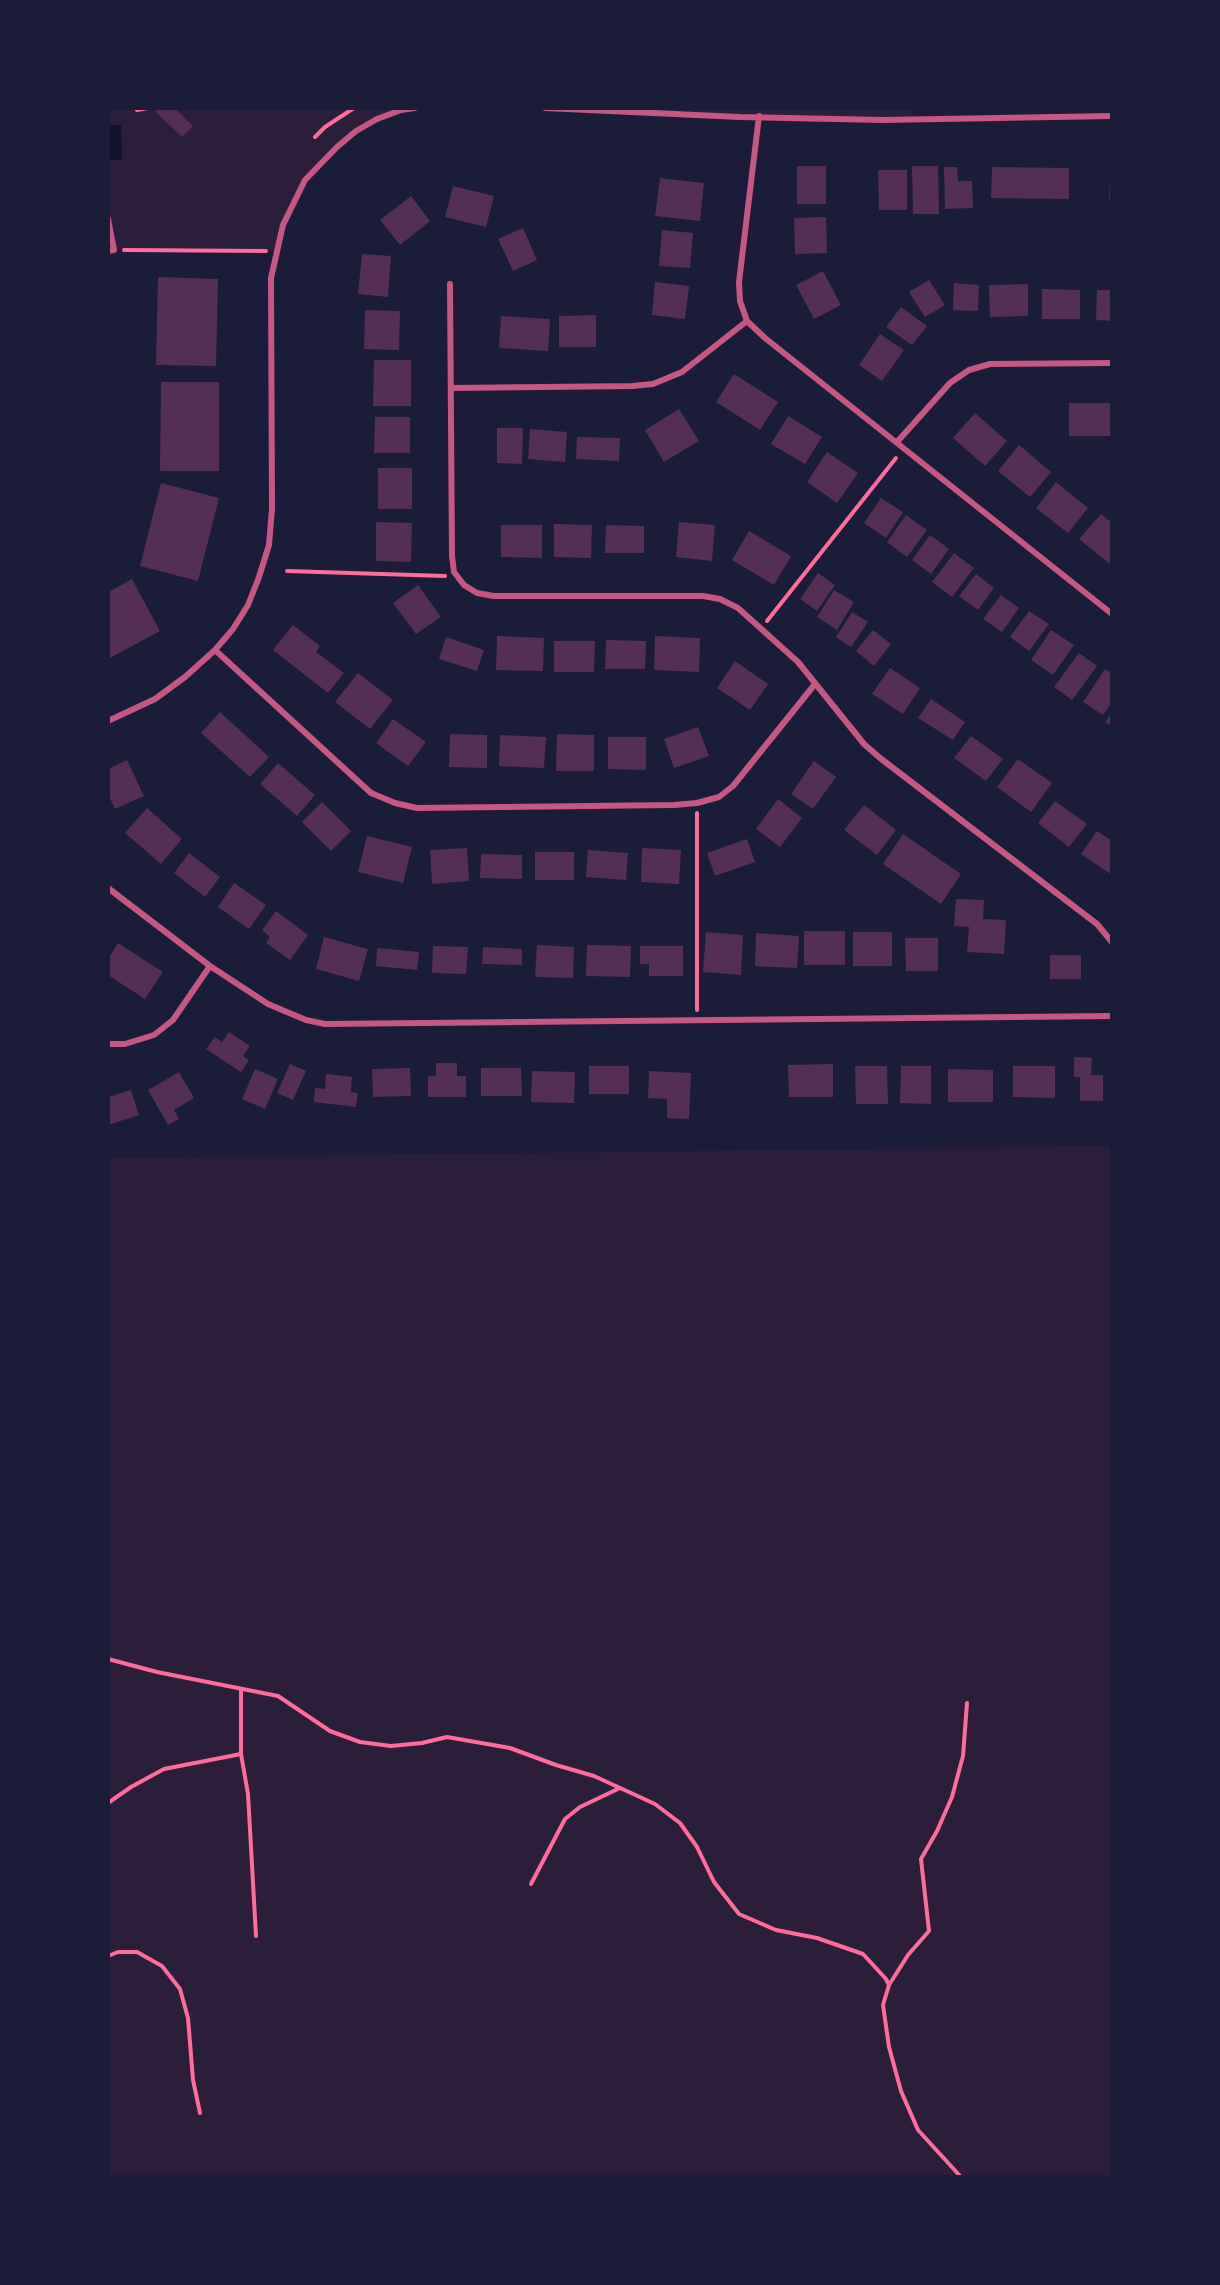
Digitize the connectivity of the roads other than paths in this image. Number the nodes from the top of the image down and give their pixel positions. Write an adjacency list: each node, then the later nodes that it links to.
1 (415, 108): 15 (street)
2 (545, 108): 4 (street)
3 (1038, 108): 6 (street)
4 (759, 116): 6 (street); 10 (street)
5 (1112, 116): 6 (street)
6 (1038, 117)
7 (108, 219): 8 (street)
8 (111, 251)
9 (450, 284): 12 (street)
10 (747, 321): 12 (street); 13 (street)
11 (1112, 363): 13 (street)
12 (451, 388): 16 (street)
13 (897, 442): 14 (street)
14 (1112, 614)
15 (215, 650): 16 (street); 17 (street)
16 (815, 684): 19 (street)
17 (108, 721)
18 (108, 888): 20 (street)
19 (1112, 942)
20 (210, 966): 21 (street); 22 (street)
21 (1112, 1016)
22 (108, 1044)

